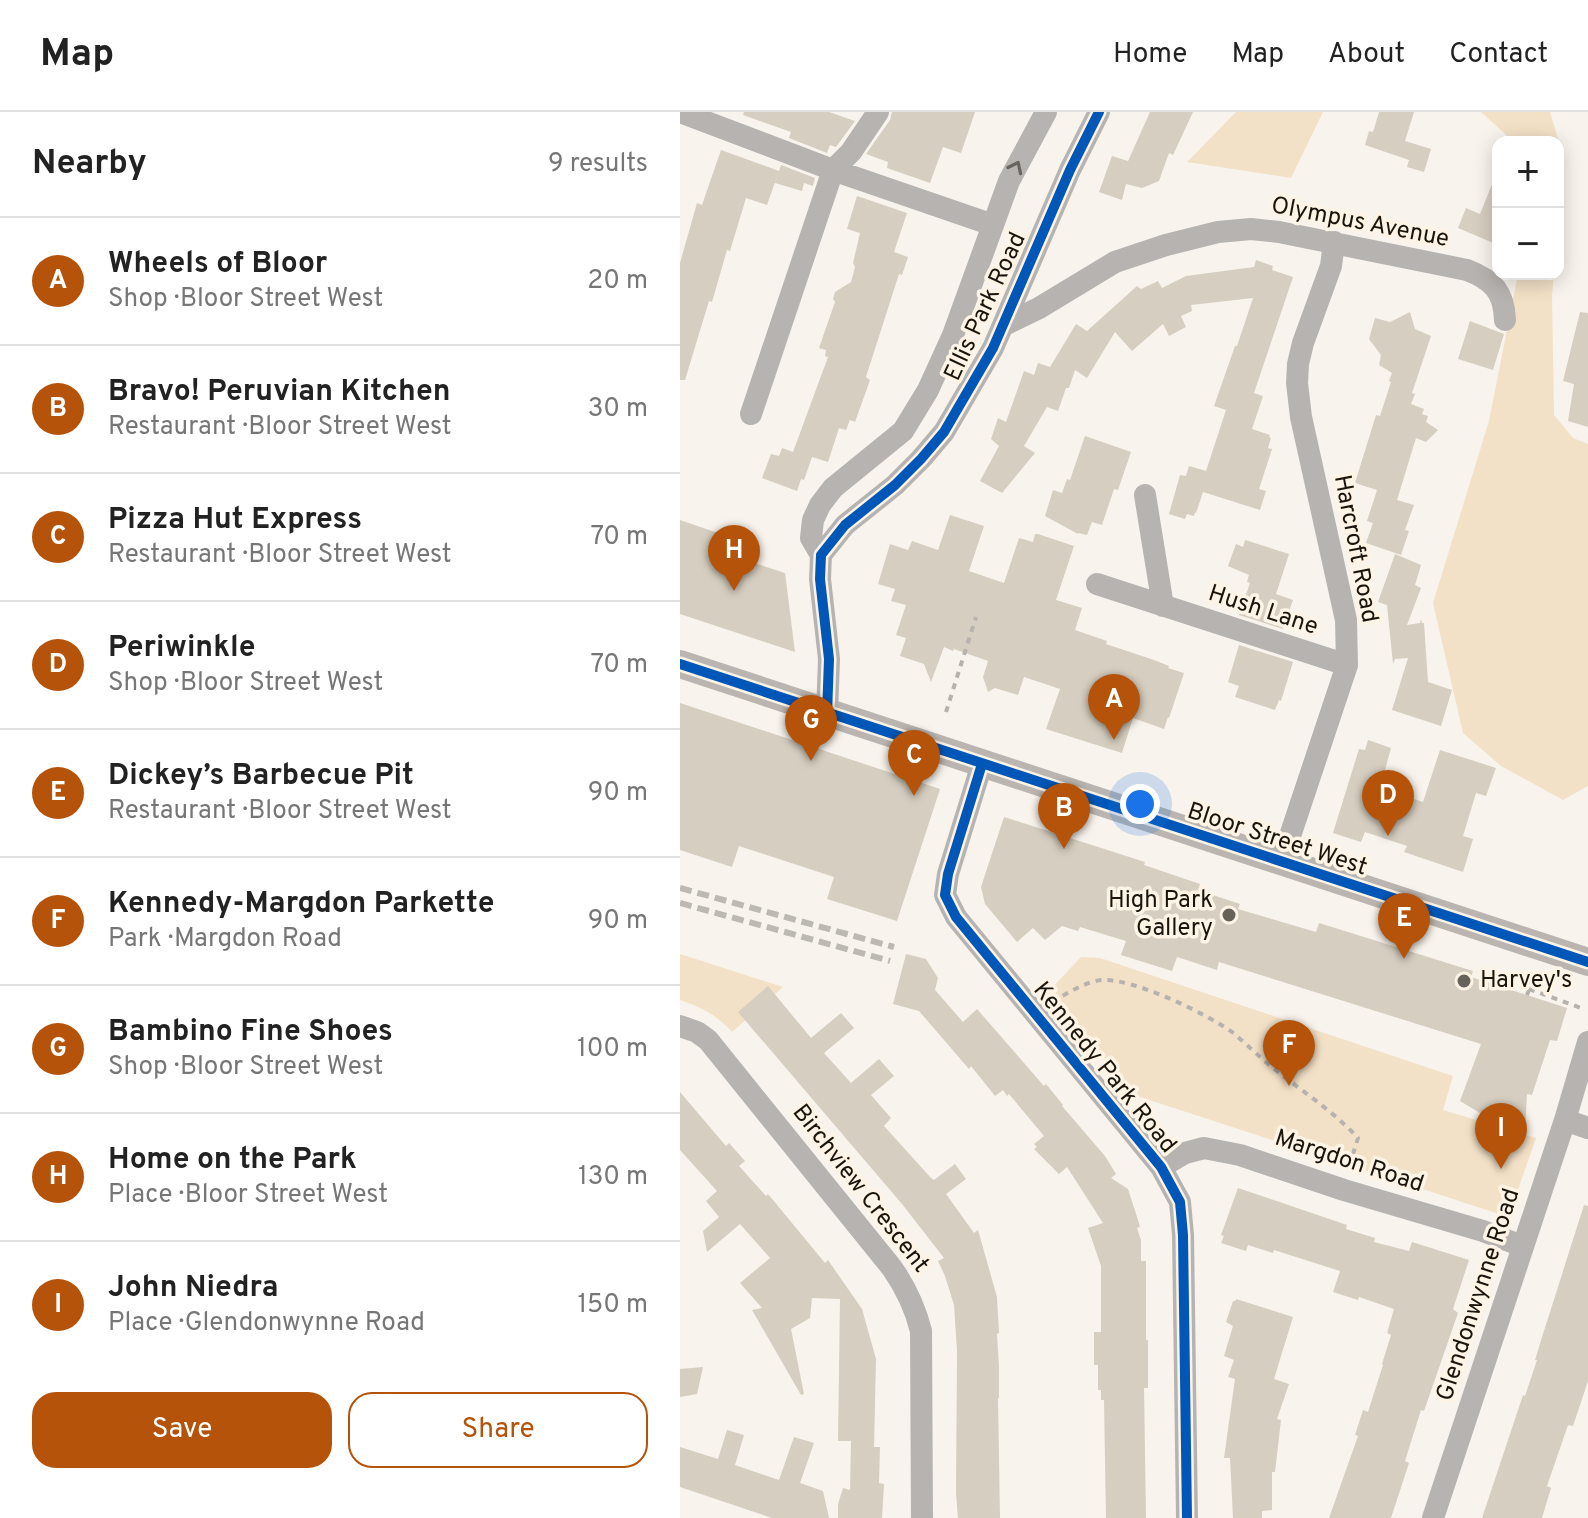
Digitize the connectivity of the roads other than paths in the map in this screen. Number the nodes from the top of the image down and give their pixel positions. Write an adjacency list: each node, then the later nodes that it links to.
1 (680, 112): 5 (street)
2 (878, 112): 5 (street)
3 (1046, 112): 6 (street, Ellis Park Road, one-way to 3)
4 (1099, 112): 9 (street, Ellis Park Road)
5 (833, 170): 6 (street); 10 (street)
6 (993, 225): 12 (street, Ellis Park Road)
7 (1334, 242): 8 (street, Olympus Avenue); 9 (street, Olympus Avenue); 16 (street, Harcroft Road)
8 (1505, 320)
9 (1004, 325): 12 (street, Ellis Park Road)
10 (751, 414)
11 (1145, 495): 14 (street)
12 (821, 555): 17 (street, Ellis Park Road)
13 (1097, 584): 14 (street, Hush Lane)
14 (1163, 606): 16 (street, Hush Lane)
15 (680, 664): 17 (main road, Bloor Street West)
16 (1347, 665): 19 (street, Harcroft Road)
17 (827, 714): 18 (main road, Bloor Street West)
18 (982, 764): 19 (main road, Bloor Street West); 25 (street, Kennedy Park Road)
19 (1281, 863): 20 (main road, Bloor Street West)
20 (1588, 962)
21 (680, 1026): 27 (street, Birchview Crescent)
22 (1588, 1042): 23 (street, Glendonwynne Road)
23 (1565, 1120): 24 (street); 26 (street, Glendonwynne Road)
24 (1588, 1128)
25 (1161, 1167): 26 (street, Margdon Road); 28 (street, Kennedy Park Road)
26 (1522, 1246): 29 (street, Glendonwynne Road)
27 (922, 1518)
28 (1187, 1518)
29 (1433, 1518)

